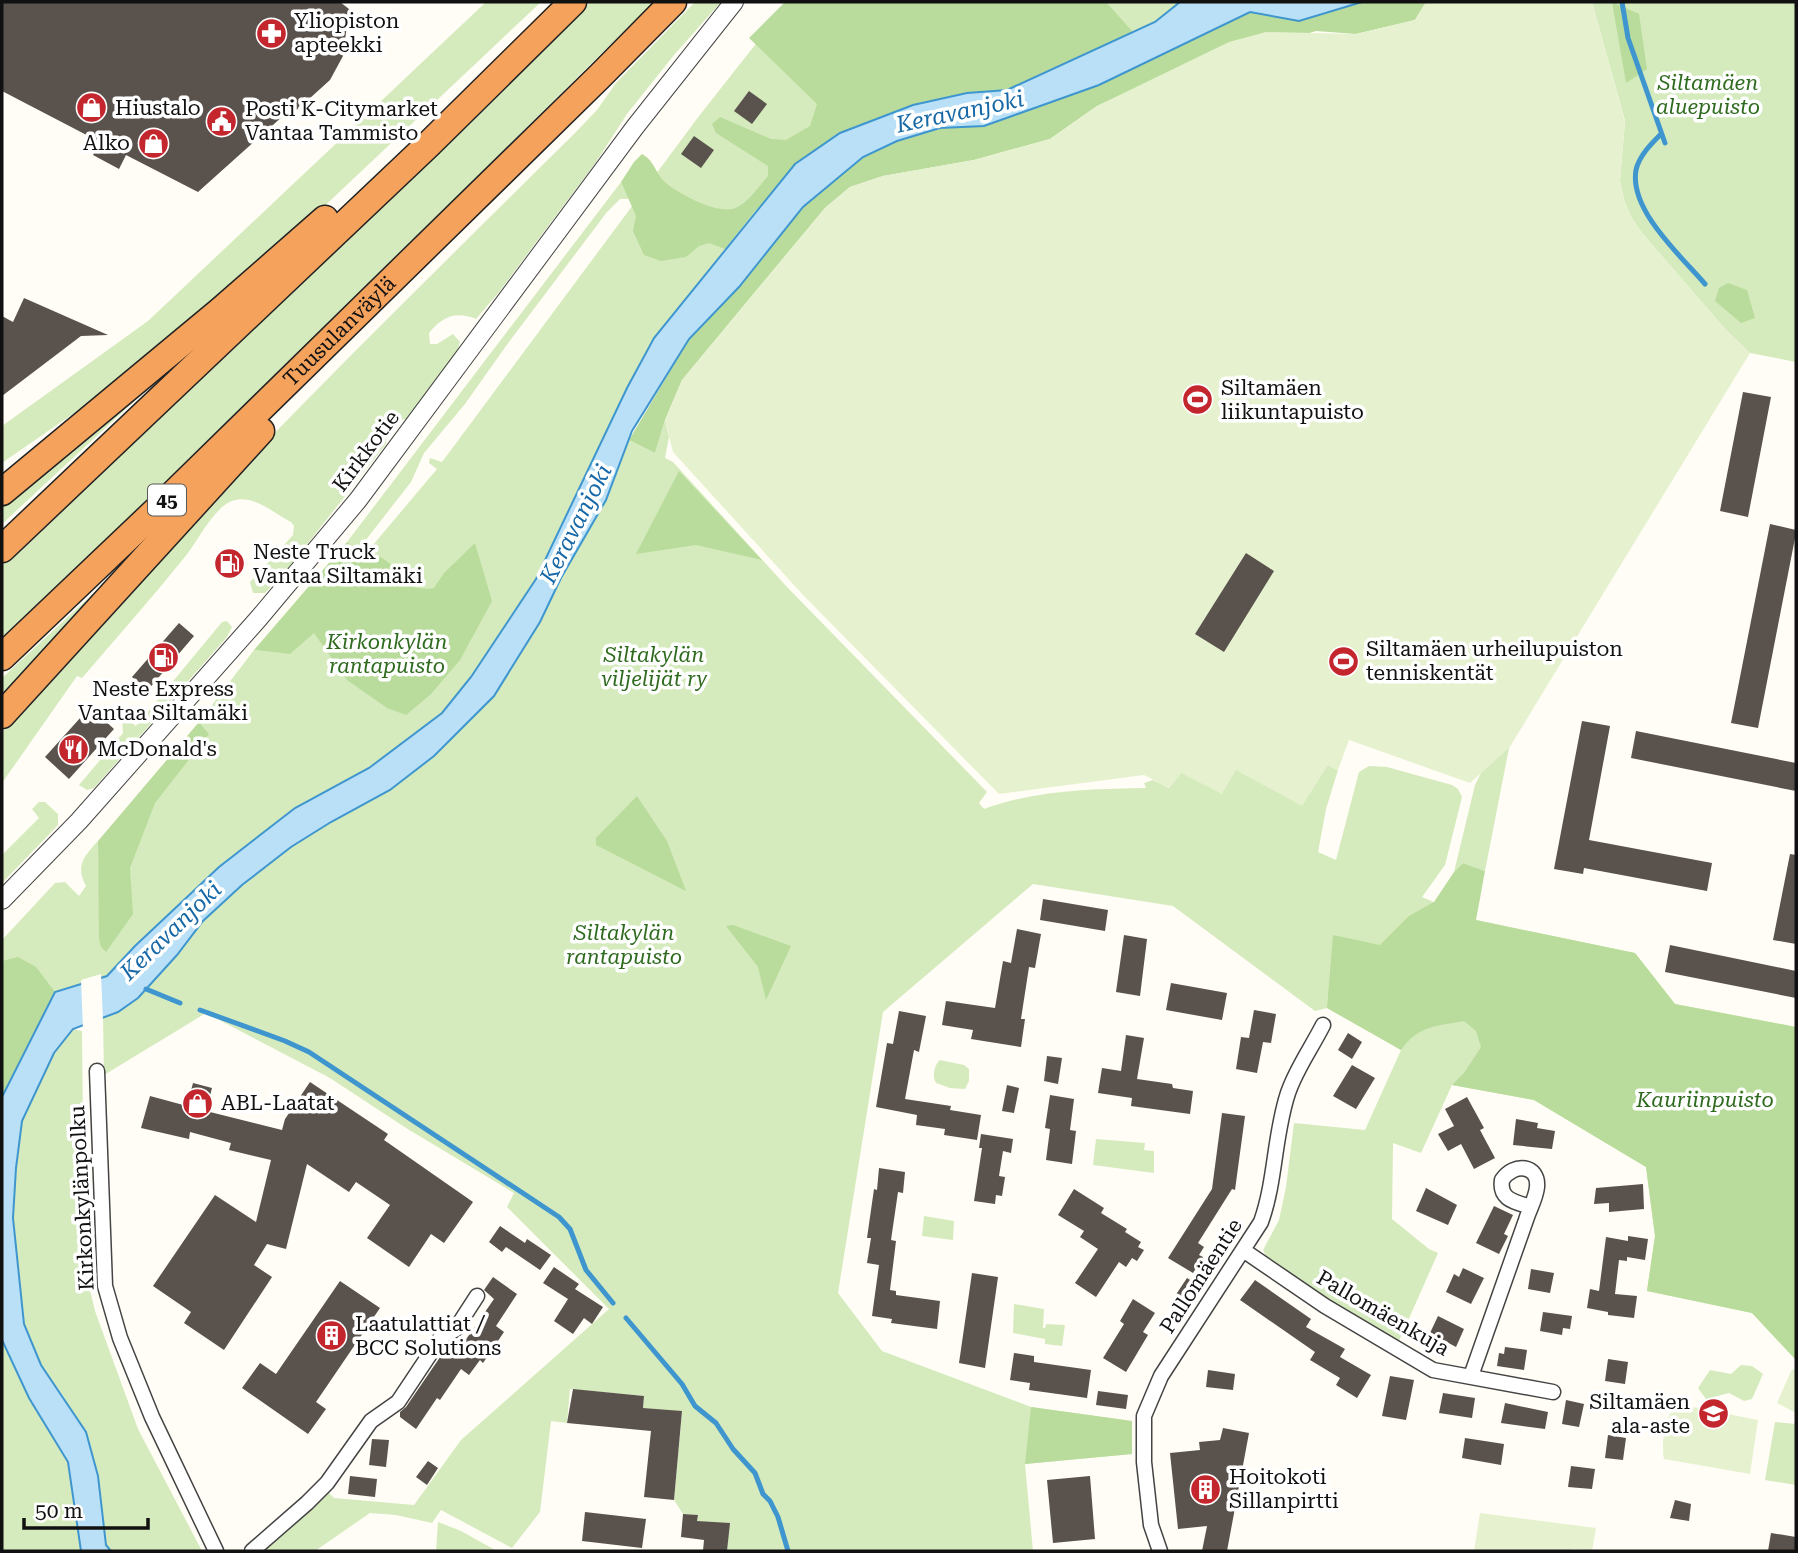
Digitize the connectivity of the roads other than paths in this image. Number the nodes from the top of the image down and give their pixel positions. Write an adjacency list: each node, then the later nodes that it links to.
1 (573, 2): 4 (highway)
2 (673, 2): 5 (highway, Tuusulanväylä / 45)
3 (734, 2): 12 (street, Kirkkotie)
4 (429, 144): 6 (highway); 9 (highway)
5 (330, 341): 10 (highway, Tuusulanväylä / 45); 11 (highway)
6 (71, 433): 7 (highway); 8 (highway)
7 (2, 478)
8 (2, 492)
9 (2, 549)
10 (2, 657)
11 (2, 715)
12 (2, 900)
13 (1323, 1025): 16 (street, Pallomäentie)
14 (97, 1071): 20 (street, Kirkonkylänpolku)
15 (1531, 1207): 18 (street)
16 (1243, 1250): 18 (street, Pallomäenkuja); 22 (street, Pallomäentie)
17 (477, 1296): 21 (street)
18 (1471, 1377): 19 (street, Pallomäenkuja)
19 (1553, 1392)
20 (216, 1551)
21 (252, 1551)
22 (1160, 1551)

